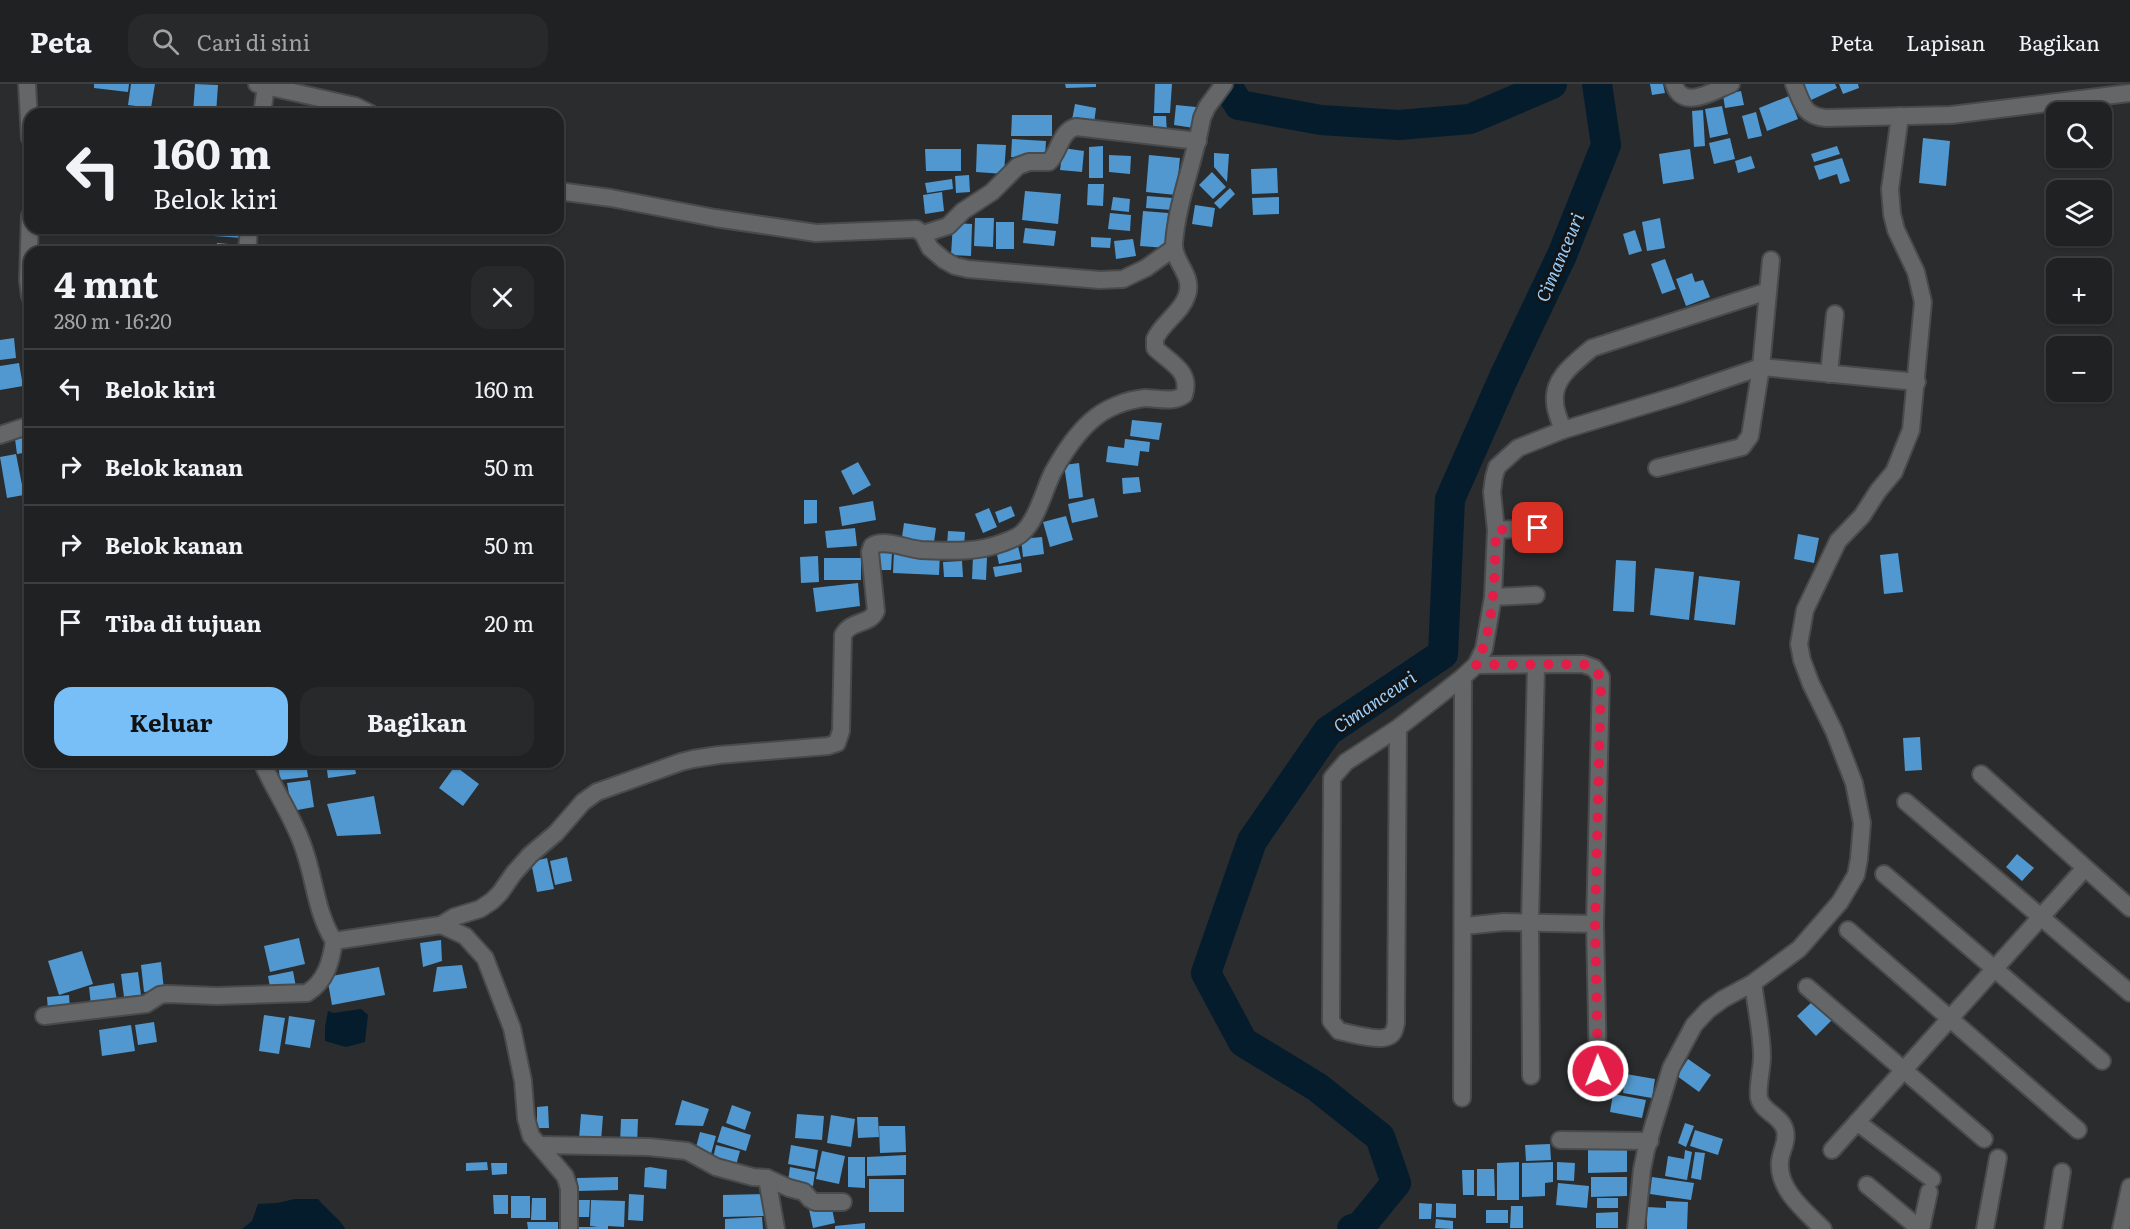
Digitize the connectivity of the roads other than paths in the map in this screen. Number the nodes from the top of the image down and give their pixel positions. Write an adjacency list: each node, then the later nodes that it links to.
1 (27, 84): 8 (street)
2 (1224, 84): 12 (street)
3 (1674, 84): 4 (street)
4 (1731, 84)
5 (1794, 84): 11 (street)
6 (261, 85): 9 (street); 10 (street)
7 (2130, 93): 11 (street)
8 (28, 108)
9 (262, 108)
10 (359, 108)
11 (1900, 116): 21 (street)
12 (1198, 141): 14 (street); 15 (street)
13 (564, 192): 14 (street)
14 (923, 234): 15 (street)
15 (1174, 249): 43 (street)
16 (1771, 260): 17 (street)
17 (1768, 291): 19 (street); 23 (street)
18 (1835, 314): 20 (street)
19 (1761, 368): 20 (street); 23 (street); 25 (street)
20 (1829, 374): 21 (street)
21 (1917, 382): 48 (street)
22 (24, 427): 24 (street)
23 (1563, 430): 27 (street)
24 (0, 435)
25 (1657, 468)
26 (1538, 528): 27 (street)
27 (1496, 530): 29 (street)
28 (1536, 595): 29 (street)
29 (1493, 597): 30 (street)
30 (1476, 665): 31 (street); 32 (street)
31 (1536, 666): 41 (street); 42 (street)
32 (1463, 677): 33 (street); 44 (street)
33 (1398, 728): 33 (street)
34 (265, 768): 46 (street)
35 (1981, 774): 37 (street)
36 (1906, 802): 40 (street)
37 (2085, 868): 39 (street); 40 (street)
38 (1884, 874): 47 (street)
39 (2130, 908)
40 (2040, 917): 47 (street); 50 (street)
41 (1530, 922): 42 (street); 44 (street); 56 (street)
42 (1595, 924): 55 (street)
43 (441, 925): 46 (street); 63 (street)
44 (1464, 926): 57 (street)
45 (1848, 930): 52 (street)
46 (334, 941): 51 (street)
47 (1994, 969): 52 (street); 53 (street)
48 (1753, 983): 62 (street); 74 (street)
49 (1808, 987): 54 (street)
50 (2130, 993)
51 (44, 1016)
52 (1950, 1018): 54 (street); 59 (street)
53 (2102, 1061)
54 (1904, 1070): 58 (street); 61 (street)
55 (1598, 1071)
56 (1531, 1076)
57 (1462, 1098)
58 (1857, 1122): 64 (street); 75 (street)
59 (2078, 1130)
60 (1560, 1140): 62 (street)
61 (1984, 1140)
62 (1650, 1141): 73 (street)
63 (540, 1145): 67 (street); 71 (street)
64 (1832, 1150)
65 (1998, 1158): 76 (street)
66 (2062, 1172): 77 (street)
67 (767, 1178): 70 (street); 72 (street)
68 (1867, 1185): 75 (street)
69 (2130, 1187): 78 (street)
70 (843, 1202)
71 (569, 1229)
72 (776, 1229)
73 (1636, 1229)
74 (1823, 1229)
75 (1921, 1229)
76 (1984, 1229)
77 (2053, 1229)
78 (2121, 1229)

